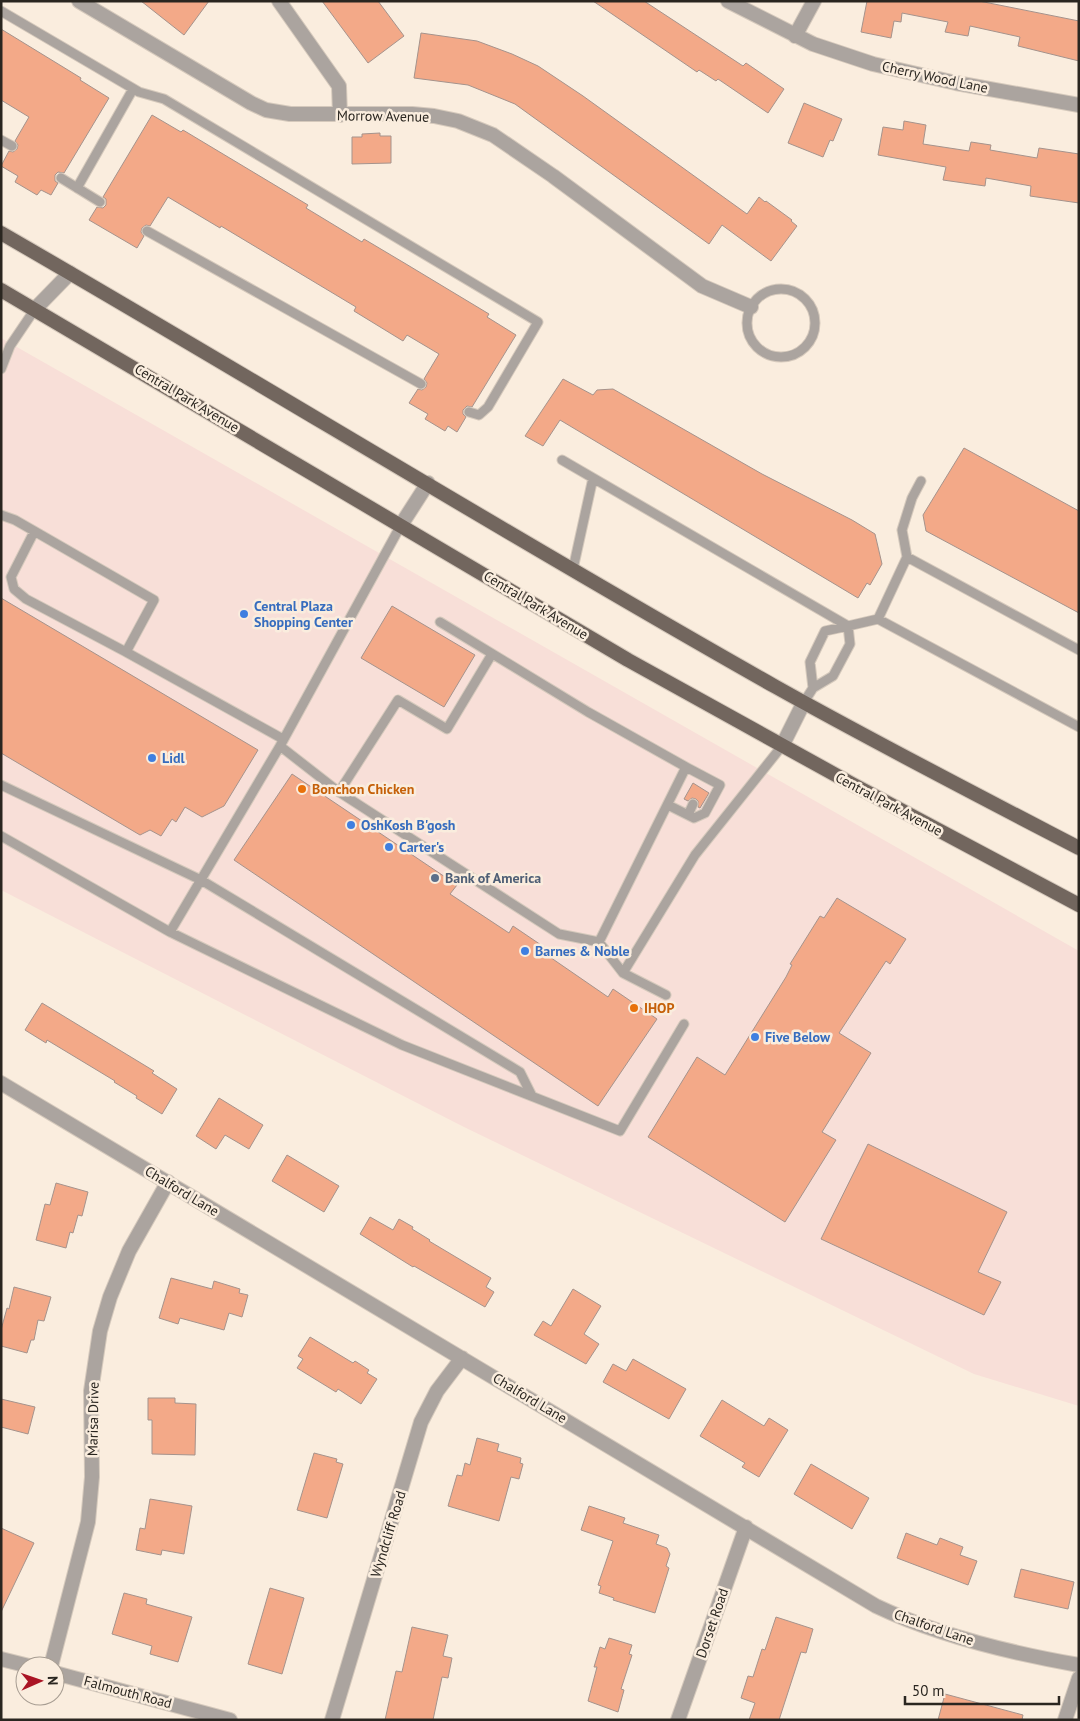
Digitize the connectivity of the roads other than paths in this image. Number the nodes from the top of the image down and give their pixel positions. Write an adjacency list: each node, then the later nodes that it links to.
1 (79, 1): 9 (street, Morrow Avenue)
2 (279, 1): 9 (street)
3 (728, 1): 6 (street, Cherry Wood Lane)
4 (814, 1): 6 (street)
5 (1, 10): 7 (lane)
6 (795, 36): 8 (street, Cherry Wood Lane)
7 (133, 89): 13 (lane); 23 (lane)
8 (1079, 105)
9 (340, 115): 19 (street, Morrow Avenue)
10 (1, 140): 11 (lane)
11 (12, 146)
12 (61, 178): 13 (lane)
13 (77, 188): 14 (lane)
14 (100, 202)
15 (147, 231): 22 (lane)
16 (1, 234): 17 (main road)
17 (70, 273): 20 (street); 27 (main road)
18 (1, 290): 20 (main road, Central Park Avenue)
19 (751, 307): 19 (lane)
20 (35, 309): 21 (lane); 29 (main road, Central Park Avenue)
21 (1, 369)
22 (421, 384)
23 (469, 412)
24 (562, 460): 25 (lane)
25 (593, 478): 32 (lane); 35 (lane)
26 (921, 481): 31 (lane)
27 (428, 483): 29 (street); 32 (main road)
28 (1, 516): 30 (lane)
29 (401, 525): 42 (lane); 43 (main road, Central Park Avenue)
30 (34, 532): 37 (lane); 37 (lane)
31 (907, 558): 33 (lane); 36 (lane)
32 (573, 569): 40 (main road)
33 (878, 619): 35 (lane); 41 (lane)
34 (440, 622): 38 (lane)
35 (848, 626): 39 (lane); 39 (lane)
36 (1079, 650)
37 (126, 652): 42 (lane)
38 (492, 654): 44 (lane); 48 (lane)
39 (813, 688): 40 (lane)
40 (804, 702): 43 (street); 53 (main road)
41 (1079, 727)
42 (282, 743): 48 (lane); 54 (lane)
43 (782, 746): 55 (main road, Central Park Avenue); 58 (lane)
44 (686, 767): 45 (lane); 50 (lane)
45 (707, 779): 47 (lane); 51 (lane)
46 (1, 784): 54 (lane)
47 (702, 789)
48 (339, 792): 57 (lane)
49 (694, 804): 51 (lane)
50 (668, 805): 51 (lane); 57 (lane)
51 (688, 815)
52 (1, 836): 56 (lane)
53 (1079, 848)
54 (201, 880): 56 (lane); 62 (lane)
55 (1079, 905)
56 (170, 932): 62 (lane)
57 (599, 942): 58 (lane)
58 (623, 973): 59 (lane)
59 (666, 995)
60 (684, 1024): 62 (lane)
61 (1, 1083): 63 (street, Chalford Lane)
62 (532, 1096)
63 (168, 1182): 64 (street, Chalford Lane); 66 (street, Marisa Drive)
64 (462, 1358): 65 (street, Chalford Lane); 73 (street, Wyndcliff Road)
65 (746, 1527): 69 (street, Chalford Lane); 74 (street, Dorset Road)
66 (54, 1656)
67 (1, 1659): 68 (street)
68 (15, 1662)
69 (1079, 1665)
70 (65, 1676): 72 (street, Falmouth Road)
71 (1079, 1678): 75 (street)
72 (230, 1720)
73 (332, 1720)
74 (678, 1720)
75 (1065, 1720)

